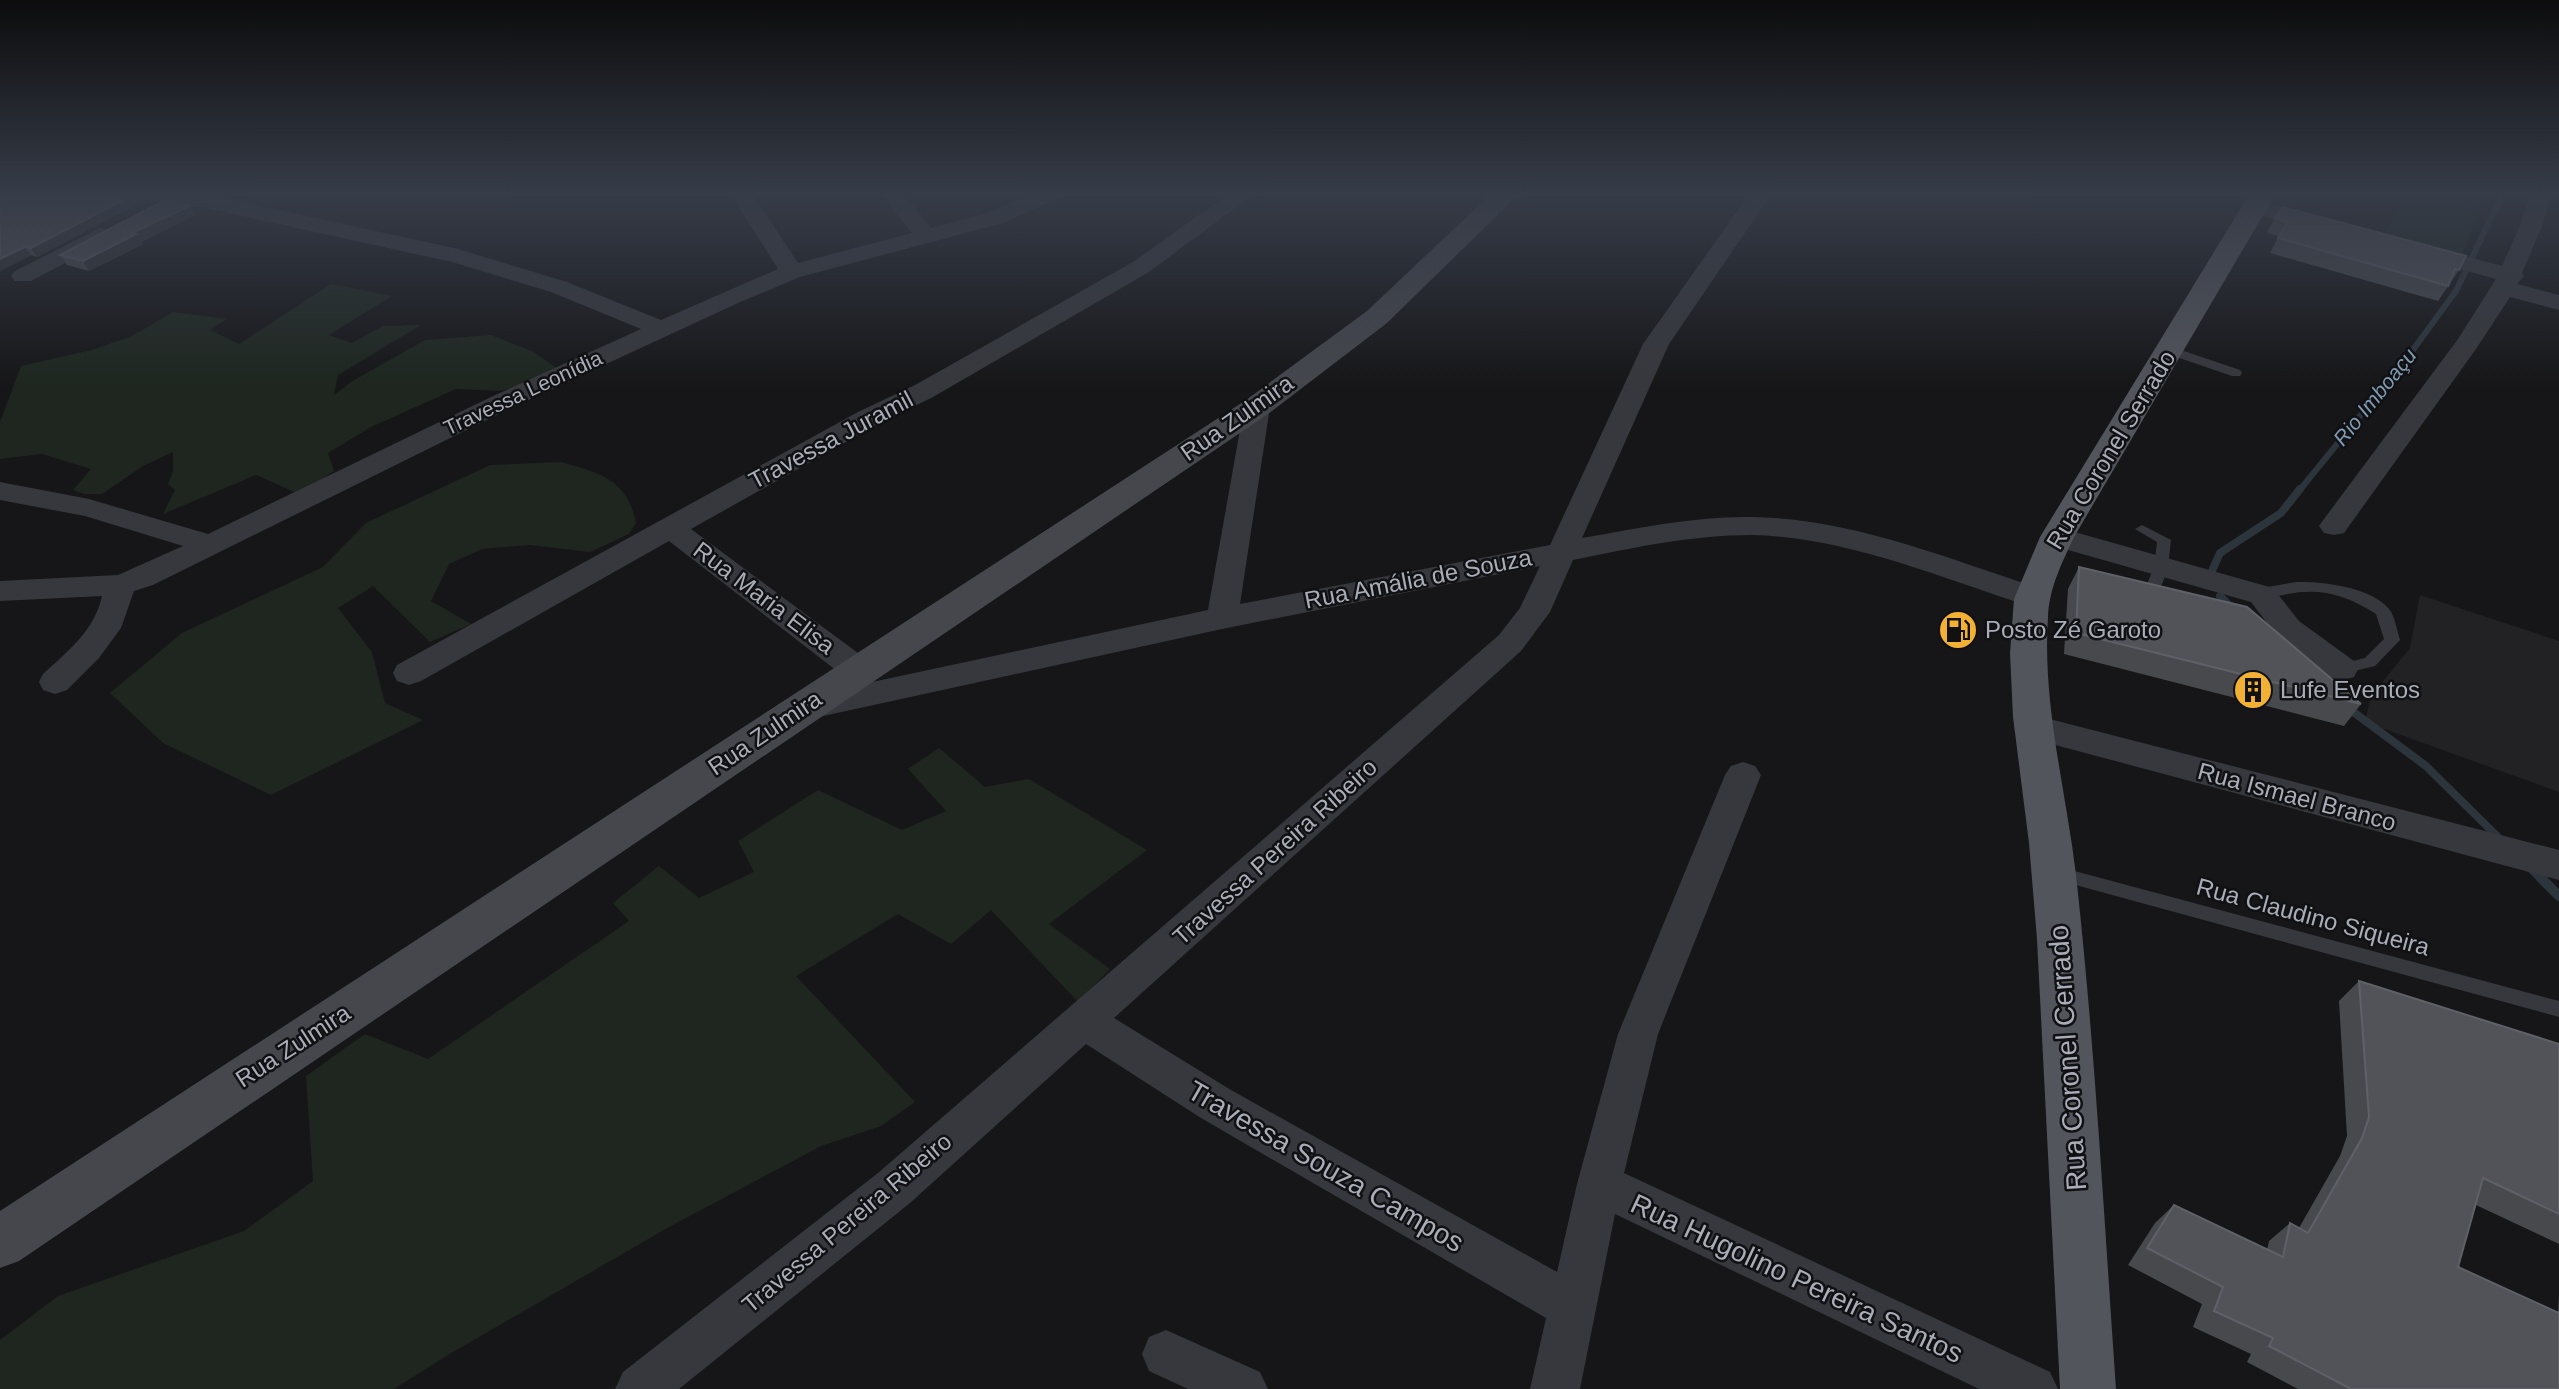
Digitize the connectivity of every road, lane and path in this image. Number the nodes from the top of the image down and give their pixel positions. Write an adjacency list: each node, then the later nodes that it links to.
1 (57, 258): 12 (street)
2 (464, 258): 15 (street)
3 (783, 258): 11 (street)
4 (843, 258): 11 (street, Travessa Leonídia)
5 (1154, 258): 21 (street, Travessa Juramil)
6 (1439, 258): 18 (street, Rua Zulmira)
7 (1716, 258): 25 (street, Travessa Pereira Ribeiro)
8 (2224, 258): 16 (main road, Rua Coronel Serrado)
9 (2445, 258): 13 (street)
10 (2519, 258): 13 (street)
11 (792, 272): 15 (street, Travessa Leonídia)
12 (23, 276)
13 (2508, 282): 14 (street); 20 (street)
14 (2559, 303)
15 (660, 328): 24 (street, Travessa Leonídia)
16 (2169, 350): 17 (lane); 23 (main road, Rua Coronel Serrado)
17 (2236, 373)
18 (1257, 407): 32 (street); 34 (street, Rua Zulmira)
19 (0, 491): 24 (street)
20 (2334, 526)
21 (670, 527): 34 (street, Rua Maria Elisa); 35 (street, Travessa Juramil)
22 (2142, 529): 26 (lane)
23 (2057, 537): 26 (street); 31 (main road, Rua Coronel Serrado)
24 (210, 544): 28 (street, Travessa Leonídia)
25 (1561, 551): 31 (street, Rua Amália de Souza); 32 (street, Rua Amália de Souza); 43 (street, Travessa Pereira Ribeiro)
26 (2161, 567): 27 (lane); 30 (street)
27 (2128, 583)
28 (120, 585): 29 (street, Travessa Leonídia); 36 (street)
29 (0, 591)
30 (2262, 595): 33 (street); 33 (lane)
31 (2031, 596): 38 (main road, Rua Coronel Serrado)
32 (1222, 618): 37 (street, Rua Amália de Souza)
33 (2342, 669)
34 (858, 670): 37 (street, Rua Zulmira)
35 (409, 673)
36 (55, 682)
37 (804, 708): 45 (street, Rua Zulmira)
38 (2034, 727): 40 (street, Rua Ismael Branco); 41 (main road, Rua Coronel Cerrado)
39 (1743, 775): 44 (street)
40 (2552, 863)
41 (2053, 872): 42 (lane, Rua Claudino Siqueira); 52 (main road, Rua Coronel Cerrado)
42 (2559, 1009)
43 (1084, 1021): 46 (street, Travessa Souza Campos); 48 (street, Travessa Pereira Ribeiro)
44 (1599, 1184): 46 (street); 51 (street, Rua Hugolino Pereira Santos)
45 (0, 1242)
46 (1571, 1306): 50 (street)
47 (1166, 1354): 49 (street)
48 (640, 1389)
49 (1243, 1389)
50 (1555, 1389)
51 (2033, 1389)
52 (2088, 1389)

